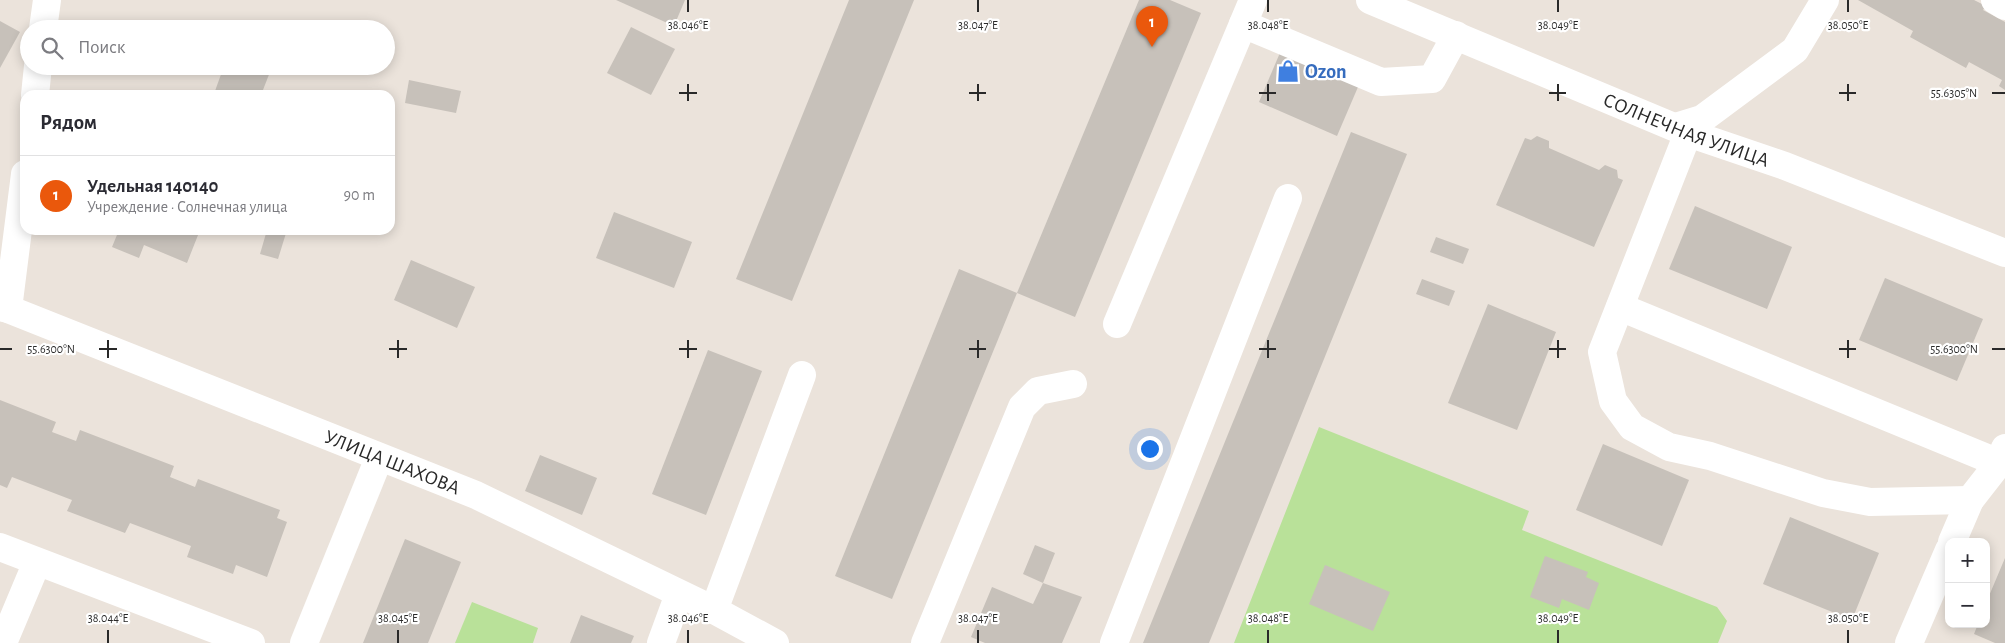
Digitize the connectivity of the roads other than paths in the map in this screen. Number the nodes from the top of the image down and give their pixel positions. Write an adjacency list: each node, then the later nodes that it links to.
1 (47, 0): 7 (street)
2 (1370, 0): 8 (street, СОЛНЕЧНАЯ УЛИЦА)
3 (1825, 0): 11 (street)
4 (1995, 0): 5 (street)
5 (2005, 6)
6 (1248, 12): 8 (street); 17 (street)
7 (44, 20)
8 (1456, 35): 11 (street, СОЛНЕЧНАЯ УЛИЦА)
9 (37, 75): 10 (street)
10 (36, 90)
11 (1682, 130): 14 (street, СОЛНЕЧНАЯ УЛИЦА); 15 (street)
12 (1288, 198): 36 (street)
13 (20, 206): 16 (street)
14 (2005, 253)
15 (1620, 307): 20 (street); 22 (street)
16 (4, 308): 21 (street, УЛИЦА ШАХОВА)
17 (1117, 324)
18 (802, 374): 28 (street)
19 (1073, 384): 35 (street)
20 (2002, 455): 22 (street)
21 (379, 458): 27 (street, УЛИЦА ШАХОВА); 32 (street)
22 (1970, 500): 23 (street)
23 (1954, 538)
24 (0, 547): 26 (street)
25 (1945, 559): 37 (street)
26 (38, 562): 29 (street); 30 (street)
27 (679, 594): 28 (street, УЛИЦА ШАХОВА); 33 (street)
28 (714, 610): 34 (street, УЛИЦА ШАХОВА)
29 (198, 634): 31 (street)
30 (3, 643)
31 (251, 643)
32 (304, 643)
33 (661, 643)
34 (775, 643)
35 (925, 643)
36 (1114, 643)
37 (1909, 643)

